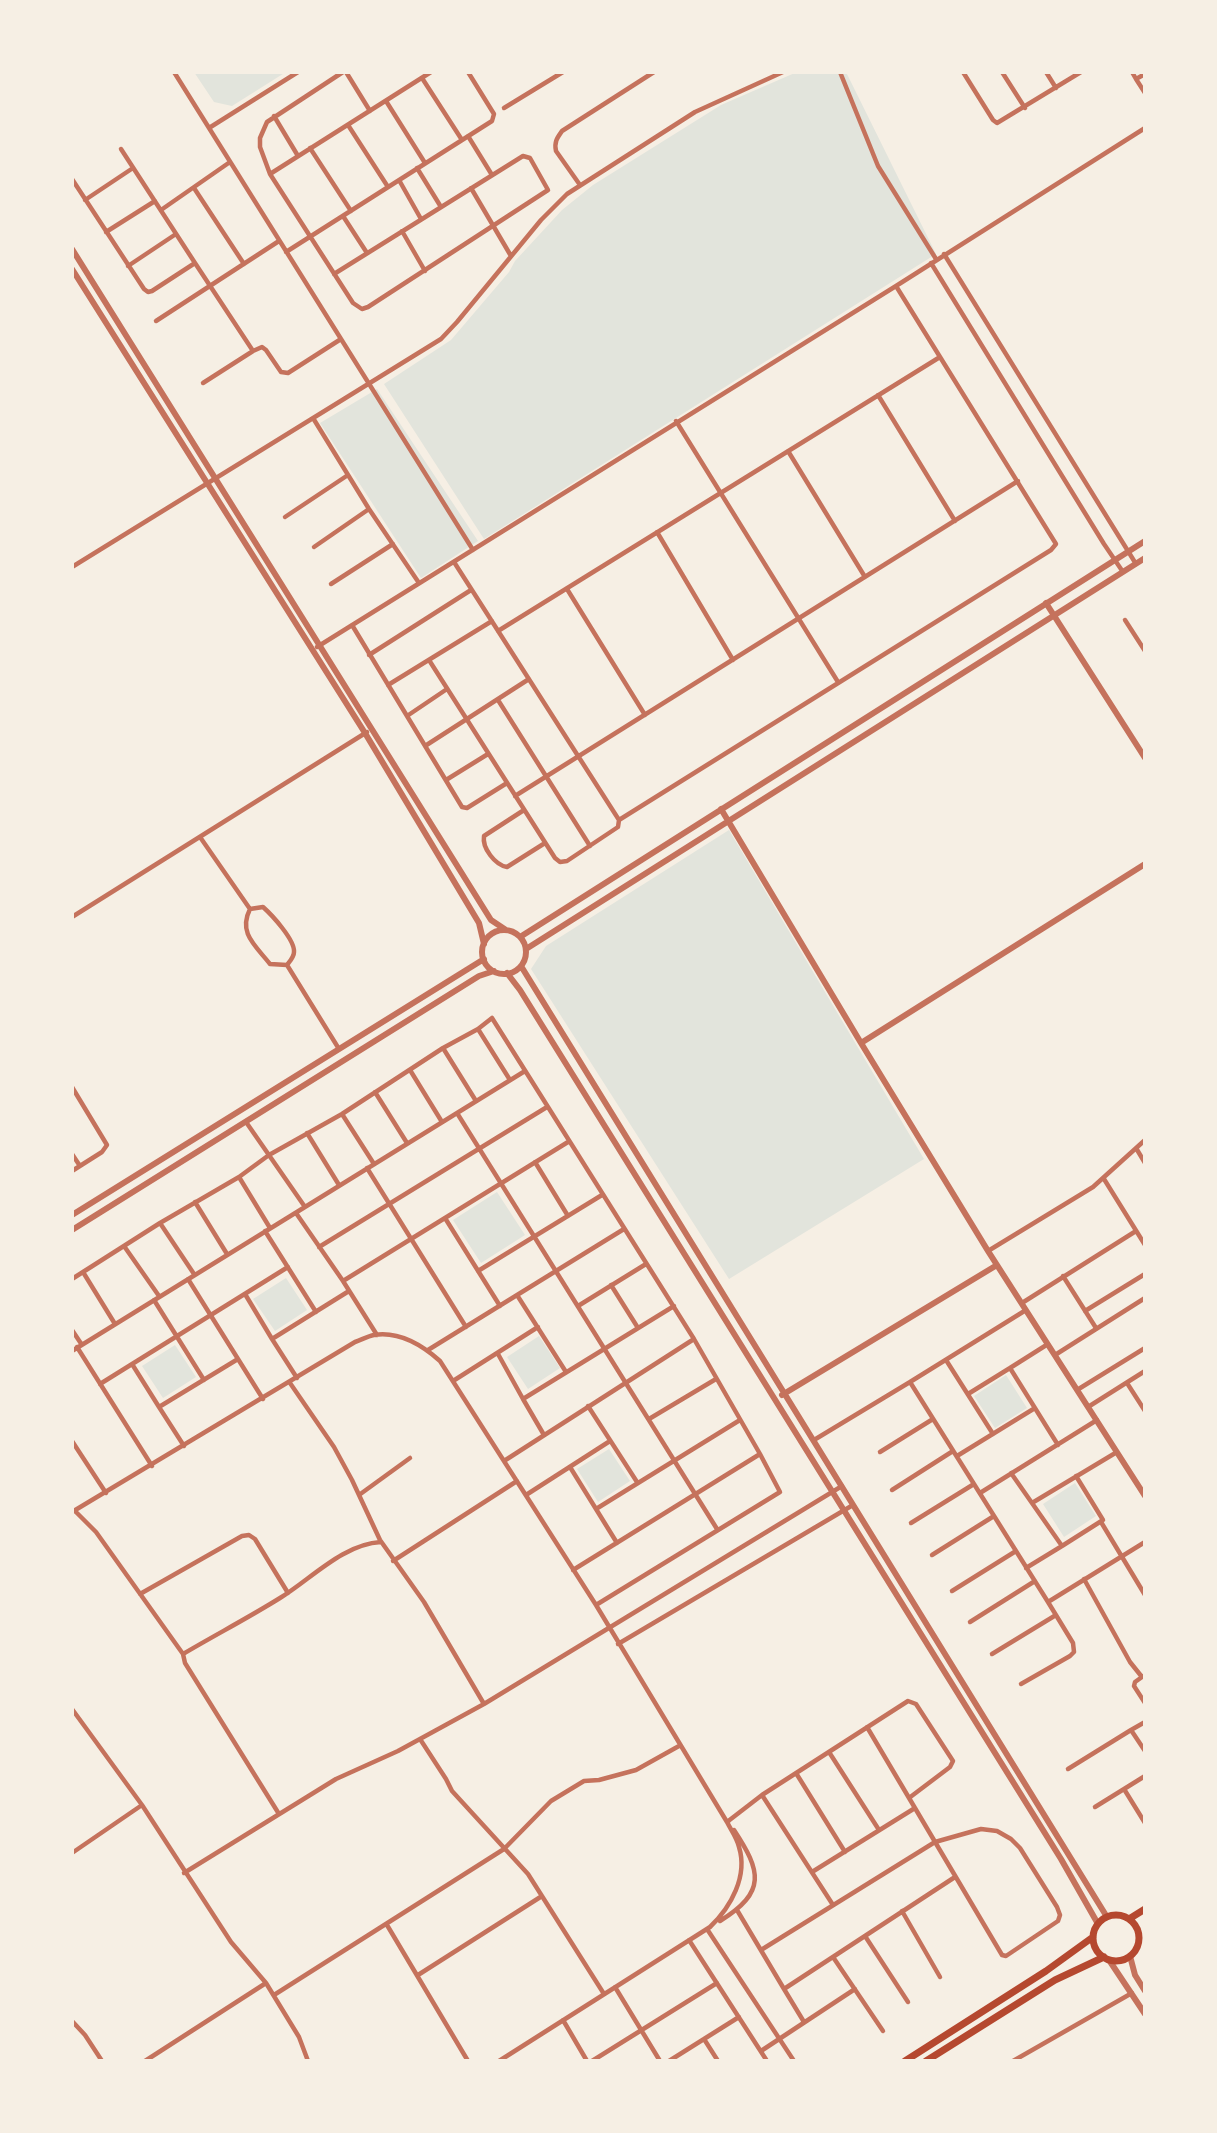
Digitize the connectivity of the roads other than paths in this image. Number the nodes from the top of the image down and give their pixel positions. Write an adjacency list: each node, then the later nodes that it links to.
1 (174, 72): 26 (street)
2 (298, 72): 26 (street)
3 (345, 72): 23 (street); 24 (street)
4 (431, 72): 16 (street)
5 (468, 72): 28 (street)
6 (563, 72): 21 (street)
7 (654, 72): 41 (street)
8 (783, 72): 41 (street)
9 (840, 72): 63 (street)
10 (963, 72): 22 (street)
11 (1002, 72): 22 (street)
12 (1046, 72): 18 (street)
13 (1082, 72): 18 (street)
14 (1132, 72): 17 (street)
15 (1145, 74): 17 (street)
16 (422, 78): 20 (street); 29 (street)
17 (1136, 79): 19 (street)
18 (1056, 88): 22 (street)
19 (1145, 93)
20 (386, 100): 23 (street); 34 (street)
21 (504, 108)
22 (1025, 108)
23 (370, 111): 25 (street)
24 (274, 116): 32 (street); 37 (street)
25 (348, 125): 30 (street); 42 (street)
26 (209, 128): 33 (street)
27 (1145, 128): 61 (street)
28 (468, 136): 29 (street); 38 (street)
29 (462, 140): 34 (street)
30 (310, 148): 32 (street); 49 (street)
31 (120, 149): 35 (street)
32 (298, 156): 37 (street)
33 (230, 162): 43 (street); 57 (street)
34 (425, 162): 36 (street)
35 (133, 168): 45 (street); 46 (street)
36 (417, 168): 40 (street); 47 (street)
37 (270, 174): 56 (street)
38 (492, 175): 44 (street); 52 (street)
39 (72, 178): 45 (street)
40 (399, 180): 42 (street); 51 (street)
41 (580, 185): 62 (street)
42 (388, 187): 49 (street)
43 (194, 188): 48 (street); 66 (street)
44 (471, 189): 47 (street); 52 (street)
45 (85, 200): 54 (street)
46 (155, 201): 48 (street); 54 (street)
47 (441, 207): 51 (street)
48 (161, 210): 55 (street)
49 (351, 211): 50 (street)
50 (343, 216): 56 (street); 60 (street)
51 (421, 219): 53 (street)
52 (494, 226): 62 (street); 69 (street)
53 (402, 231): 60 (street); 69 (street)
54 (106, 232): 67 (street)
55 (176, 234): 64 (street); 67 (street)
56 (310, 237): 59 (street); 70 (street)
57 (279, 241): 59 (street); 66 (street)
58 (72, 249): 84 (street)
59 (286, 252): 74 (street)
60 (367, 253): 70 (street)
61 (944, 254): 63 (street); 96 (street)
62 (511, 256): 78 (street)
63 (936, 259): 65 (street)
64 (195, 263): 67 (street); 71 (street)
65 (931, 263): 72 (street); 98 (street)
66 (244, 264): 71 (street)
67 (128, 266)
68 (72, 269): 86 (street)
69 (425, 271): 70 (street)
70 (334, 274)
71 (210, 286): 73 (street); 75 (street)
72 (896, 286): 76 (street); 81 (street)
73 (156, 321)
74 (341, 339): 75 (street); 78 (street)
75 (253, 351): 77 (street)
76 (940, 357): 79 (street); 85 (street)
77 (203, 383)
78 (369, 384): 80 (street); 95 (street)
79 (878, 396): 82 (street); 90 (street)
80 (313, 418): 83 (street); 84 (street)
81 (676, 422): 87 (street); 95 (street)
82 (788, 451): 87 (street); 103 (street)
83 (348, 475): 88 (street); 89 (street)
84 (215, 477): 86 (street); 115 (street)
85 (1018, 481): 90 (street); 122 (street)
86 (207, 482): 101 (street); 116 (street)
87 (721, 493): 91 (street); 110 (street)
88 (369, 508): 93 (street); 94 (street)
89 (285, 517)
90 (955, 521): 103 (street)
91 (657, 532): 106 (street); 120 (street)
92 (1145, 541): 96 (street)
93 (393, 544): 104 (street); 105 (street)
94 (314, 548)
95 (473, 550): 99 (street)
96 (1129, 551): 98 (street); 100 (street)
97 (1145, 558): 100 (street)
98 (1115, 560): 102 (street); 108 (street)
99 (454, 562): 104 (street); 107 (street)
100 (1136, 564): 102 (street)
101 (72, 567)
102 (1124, 572): 109 (street)
103 (865, 577): 110 (street)
104 (420, 583): 113 (street)
105 (331, 584)
106 (567, 589): 114 (street); 126 (street)
107 (471, 590): 112 (street); 118 (street)
108 (1046, 603): 109 (street); 139 (street)
109 (1054, 615): 134 (street); 142 (street)
110 (799, 619): 120 (street); 122 (street)
111 (1125, 620): 117 (street)
112 (492, 621): 114 (street); 119 (street)
113 (352, 625): 115 (street); 118 (street)
114 (498, 631): 121 (street)
115 (320, 645): 116 (street); 129 (street)
116 (312, 650): 130 (street)
117 (1145, 651)
118 (369, 655): 123 (street)
119 (429, 660): 123 (street); 124 (street)
120 (733, 660): 126 (street)
121 (529, 679): 125 (street); 133 (street)
122 (838, 682): 141 (street)
123 (388, 685): 127 (street)
124 (447, 689): 127 (street); 128 (street)
125 (498, 700): 128 (street); 135 (street)
126 (645, 715): 133 (street)
127 (407, 716): 131 (street)
128 (466, 719): 131 (street); 132 (street)
129 (372, 728): 130 (street); 149 (street)
130 (365, 733): 143 (street); 151 (street)
131 (425, 746): 136 (street)
132 (488, 754): 136 (street); 137 (street)
133 (579, 757): 135 (street); 141 (street)
134 (1145, 758)
135 (547, 777): 138 (street); 145 (street)
136 (446, 780): 137 (street)
137 (507, 783): 138 (street)
138 (515, 796): 140 (street)
139 (721, 809): 142 (street); 150 (street)
140 (524, 810): 144 (street); 144 (street)
141 (619, 820): 145 (street)
142 (728, 821): 152 (street); 159 (street)
143 (200, 837): 147 (street); 148 (street)
144 (545, 843): 145 (street)
145 (590, 846)
146 (1145, 864): 159 (street)
147 (250, 909): 154 (street); 154 (street)
148 (72, 917)
149 (506, 930): 150 (street); 151 (street)
150 (520, 937): 152 (street)
151 (484, 944): 153 (street)
152 (526, 949): 155 (street)
153 (484, 959): 156 (street); 161 (street)
154 (287, 965): 161 (street)
155 (521, 966): 157 (street); 270 (street)
156 (494, 971): 157 (street); 171 (street)
157 (507, 973): 274 (street)
158 (478, 1029): 160 (street); 163 (street); 164 (street)
159 (861, 1043): 209 (street)
160 (443, 1048): 162 (street); 167 (street)
161 (339, 1049): 196 (street)
162 (410, 1070): 166 (street); 172 (street)
163 (525, 1071): 164 (street); 168 (street)
164 (510, 1080): 167 (street)
165 (72, 1087): 184 (street)
166 (375, 1092): 170 (street); 176 (street)
167 (476, 1101): 169 (street)
168 (547, 1107): 175 (street); 177 (street)
169 (457, 1113): 172 (street); 177 (street)
170 (342, 1114): 173 (street); 183 (street)
171 (246, 1122): 180 (street); 201 (street)
172 (442, 1122): 176 (street)
173 (307, 1133): 180 (street); 190 (street)
174 (1145, 1140): 178 (street)
175 (568, 1142): 181 (street); 191 (street)
176 (407, 1143): 183 (street)
177 (479, 1148): 189 (street); 193 (street)
178 (1136, 1148): 182 (street); 188 (street)
179 (72, 1154): 184 (street)
180 (268, 1155): 187 (street); 194 (street)
181 (535, 1162): 189 (street); 197 (street)
182 (1145, 1163)
183 (374, 1164): 185 (street)
184 (80, 1166): 186 (street)
185 (367, 1168): 190 (street); 193 (street)
186 (72, 1171)
187 (239, 1177): 192 (street); 202 (street)
188 (1104, 1179): 203 (street); 209 (street)
189 (501, 1183): 198 (street); 204 (street)
190 (339, 1185): 194 (street)
191 (602, 1195): 197 (street); 200 (street)
192 (195, 1202): 199 (street); 210 (street)
193 (389, 1204): 205 (street); 208 (street)
194 (305, 1207): 195 (street)
195 (296, 1213): 202 (street); 208 (street)
196 (72, 1215)
197 (568, 1216): 204 (street)
198 (445, 1218): 205 (street); 214 (street)
199 (160, 1223): 207 (street); 217 (street)
200 (624, 1229): 211 (street); 215 (street)
201 (72, 1230)
202 (268, 1230): 210 (street); 213 (street)
203 (1136, 1231): 206 (street); 219 (street)
204 (534, 1236): 214 (street); 215 (street)
205 (411, 1239): 222 (street); 238 (street)
206 (1145, 1245)
207 (124, 1246): 216 (street); 227 (street)
208 (319, 1247): 222 (street)
209 (988, 1251): 212 (street)
210 (227, 1254): 217 (street)
211 (646, 1264): 223 (street); 232 (street)
212 (997, 1265): 229 (street); 270 (street)
213 (288, 1267): 225 (street); 235 (street)
214 (478, 1271): 230 (street)
215 (556, 1271): 226 (street); 231 (street)
216 (82, 1272): 220 (street); 237 (street)
217 (194, 1274): 221 (street)
218 (1145, 1274): 234 (street)
219 (1063, 1276): 229 (street); 234 (street)
220 (72, 1279)
221 (188, 1279): 227 (street); 236 (street)
222 (343, 1281): 224 (street)
223 (611, 1285): 231 (street); 240 (street)
224 (350, 1291): 235 (street); 243 (street)
225 (245, 1294): 236 (street); 245 (street)
226 (517, 1295): 230 (street); 239 (street)
227 (156, 1298): 237 (street); 244 (street)
228 (1145, 1298): 241 (street)
229 (1022, 1303): 233 (street)
230 (500, 1306): 238 (street)
231 (578, 1306): 250 (street)
232 (674, 1306): 240 (street); 246 (street)
233 (1026, 1310): 247 (street); 255 (street)
234 (1085, 1311): 241 (street)
235 (316, 1312): 245 (street)
236 (211, 1315): 244 (street); 254 (street)
237 (115, 1324): 248 (street)
238 (466, 1327): 251 (street)
239 (538, 1327): 252 (street); 259 (street)
240 (638, 1328): 250 (street)
241 (1096, 1328): 253 (street)
242 (72, 1330): 248 (street)
243 (377, 1335): 251 (street); 260 (street)
244 (177, 1336): 256 (street); 262 (street)
245 (272, 1339): 260 (street)
246 (694, 1339): 261 (street); 264 (street)
247 (1048, 1344): 253 (street); 257 (street)
248 (77, 1348): 268 (street)
249 (1145, 1348): 269 (street)
250 (605, 1349): 259 (street); 264 (street)
251 (428, 1350): 263 (street)
252 (498, 1354): 263 (street); 273 (street)
253 (1055, 1355): 269 (street)
254 (238, 1359): 262 (street); 272 (street)
255 (946, 1359): 265 (street); 271 (street)
256 (132, 1364): 268 (street); 276 (street)
257 (1010, 1368): 271 (street); 278 (street)
258 (1145, 1371): 267 (street)
259 (566, 1372): 273 (street)
260 (297, 1378): 266 (street)
261 (716, 1379): 280 (street); 282 (street)
262 (204, 1380): 276 (street)
263 (453, 1381): 298 (street)
264 (626, 1382): 275 (street); 280 (street)
265 (910, 1382): 281 (street); 286 (street)
266 (290, 1383): 272 (street); 313 (street)
267 (1127, 1383): 277 (street); 279 (street)
268 (100, 1384): 299 (street)
269 (1077, 1390): 277 (street)
270 (785, 1394): 274 (street); 286 (street)
271 (968, 1394): 284 (street)
272 (263, 1399): 290 (street)
273 (523, 1399): 285 (street)
274 (776, 1399): 310 (street)
275 (588, 1406): 285 (street); 288 (street)
276 (159, 1407): 290 (street)
277 (1088, 1407): 283 (street)
278 (1035, 1408): 284 (street); 289 (street)
279 (1145, 1411)
280 (649, 1419): 297 (street)
281 (933, 1419): 291 (street); 292 (street)
282 (740, 1420): 294 (street); 297 (street)
283 (1097, 1420): 289 (street); 293 (street)
284 (993, 1434): 295 (street)
285 (544, 1435): 298 (street)
286 (814, 1440): 307 (street)
287 (72, 1441): 311 (street)
288 (610, 1441): 300 (street); 305 (street)
289 (1058, 1444): 301 (street)
290 (184, 1446): 299 (street)
291 (953, 1451): 295 (street); 309 (street)
292 (880, 1452)
293 (1117, 1452): 302 (street); 308 (street)
294 (760, 1454): 315 (street); 325 (street)
295 (957, 1456): 306 (street)
296 (410, 1458): 313 (street)
297 (674, 1460): 305 (street); 315 (street)
298 (504, 1461): 303 (street)
299 (152, 1466): 311 (street)
300 (570, 1467): 314 (street); 319 (street)
301 (1011, 1473): 312 (street); 317 (street)
302 (1076, 1476): 317 (street); 323 (street)
303 (517, 1481): 314 (street); 333 (street)
304 (1145, 1481): 308 (street)
305 (637, 1482): 319 (street)
306 (974, 1484): 312 (street); 324 (street)
307 (842, 1486): 310 (street); 318 (street)
308 (1138, 1486): 316 (street)
309 (892, 1490)
310 (833, 1492): 320 (street); 346 (street)
311 (106, 1493): 321 (street)
312 (980, 1493): 322 (street)
313 (359, 1495): 326 (street)
314 (526, 1495): 335 (street)
315 (696, 1495): 325 (street); 328 (street)
316 (1145, 1496)
317 (1032, 1503): 329 (street)
318 (853, 1505): 320 (street); 387 (street)
319 (596, 1509): 328 (street)
320 (843, 1510): 347 (street); 390 (street)
321 (74, 1511): 340 (street)
322 (994, 1516): 330 (street); 331 (street)
323 (1101, 1522): 329 (street); 332 (street)
324 (911, 1523)
325 (717, 1529): 343 (street)
326 (381, 1542): 333 (street); 339 (street)
327 (1145, 1542): 332 (street)
328 (617, 1543): 335 (street)
329 (1062, 1546): 334 (street)
330 (1016, 1551): 334 (street); 338 (street)
331 (932, 1555)
332 (1121, 1557): 336 (street); 341 (street)
333 (393, 1561): 353 (street)
334 (1026, 1568): 337 (street)
335 (573, 1570): 343 (street)
336 (1084, 1579): 342 (street); 350 (street)
337 (1035, 1581): 342 (street); 345 (street)
338 (952, 1591)
339 (288, 1593): 340 (street); 348 (street)
340 (140, 1594): 348 (street)
341 (1145, 1595)
342 (1048, 1602): 344 (street)
343 (596, 1605): 346 (street)
344 (1056, 1614): 349 (street); 351 (street)
345 (970, 1622)
346 (609, 1628): 347 (street); 353 (street)
347 (618, 1644): 359 (street)
348 (183, 1654): 371 (street)
349 (992, 1654)
350 (1143, 1676): 352 (street)
351 (1021, 1684)
352 (1145, 1703)
353 (484, 1704): 358 (street)
354 (72, 1709): 368 (street)
355 (1145, 1722): 357 (street)
356 (867, 1727): 361 (street); 367 (street); 367 (street)
357 (1131, 1730): 360 (street); 362 (street)
358 (420, 1739): 371 (street); 376 (street)
359 (679, 1746): 372 (street); 376 (street)
360 (1145, 1751)
361 (829, 1752): 363 (street); 374 (street)
362 (1068, 1769)
363 (796, 1773): 366 (street); 377 (street)
364 (1145, 1776): 365 (street)
365 (1124, 1789): 369 (street); 373 (street)
366 (762, 1795): 372 (street); 379 (street)
367 (909, 1798): 370 (street)
368 (142, 1805): 378 (street); 380 (street)
369 (1095, 1806)
370 (915, 1808): 374 (street); 375 (street)
371 (279, 1814): 380 (street)
372 (727, 1822): 385 (street); 391 (street)
373 (1145, 1823)
374 (879, 1830): 377 (street)
375 (935, 1842): 381 (street); 381 (street); 383 (street)
376 (504, 1849): 382 (street); 389 (street)
377 (844, 1852): 379 (street)
378 (72, 1853)
379 (812, 1872): 383 (street)
380 (184, 1873): 402 (street)
381 (956, 1877): 386 (street)
382 (542, 1896): 400 (street); 409 (street)
383 (833, 1905): 396 (street)
384 (1145, 1909): 388 (main road)
385 (737, 1910): 391 (street); 396 (street)
386 (902, 1911): 393 (street); 401 (street)
387 (1107, 1917): 388 (main road); 390 (main road)
388 (1129, 1920): 392 (main road)
389 (387, 1924): 400 (street); 410 (street)
390 (1098, 1924): 394 (main road)
391 (708, 1928): 395 (street); 420 (street)
392 (1142, 1930): 397 (main road)
393 (865, 1936): 398 (street); 411 (street)
394 (1093, 1937): 399 (main road); 434 (main road)
395 (689, 1940): 403 (street); 404 (street)
396 (761, 1950): 405 (street)
397 (1130, 1956): 399 (main road); 407 (street)
398 (833, 1957): 405 (street); 406 (street)
399 (1106, 1959): 408 (street); 435 (main road)
400 (418, 1974): 425 (street)
401 (940, 1977)
402 (266, 1983): 410 (street); 423 (street)
403 (717, 1983): 413 (street); 417 (street)
404 (615, 1986): 409 (street); 417 (street)
405 (784, 1989): 416 (street)
406 (855, 1989): 416 (street); 418 (street)
407 (1145, 1991)
408 (1132, 1993): 412 (street); 436 (street)
409 (604, 1994): 414 (street)
410 (274, 1995): 424 (street)
411 (908, 2002)
412 (1145, 2014)
413 (739, 2018): 419 (street); 421 (street)
414 (563, 2019): 426 (street); 427 (street)
415 (72, 2021): 422 (street)
416 (804, 2022): 420 (street)
417 (641, 2031): 428 (street); 429 (street)
418 (883, 2031)
419 (704, 2039): 430 (street); 431 (street)
420 (779, 2039): 421 (street); 433 (street)
421 (761, 2051): 432 (street)
422 (102, 2061)
423 (145, 2061)
424 (308, 2061)
425 (468, 2061)
426 (499, 2061)
427 (587, 2061)
428 (592, 2061)
429 (660, 2061)
430 (669, 2061)
431 (718, 2061)
432 (767, 2061)
433 (794, 2061)
434 (904, 2061)
435 (926, 2061)
436 (1013, 2061)

